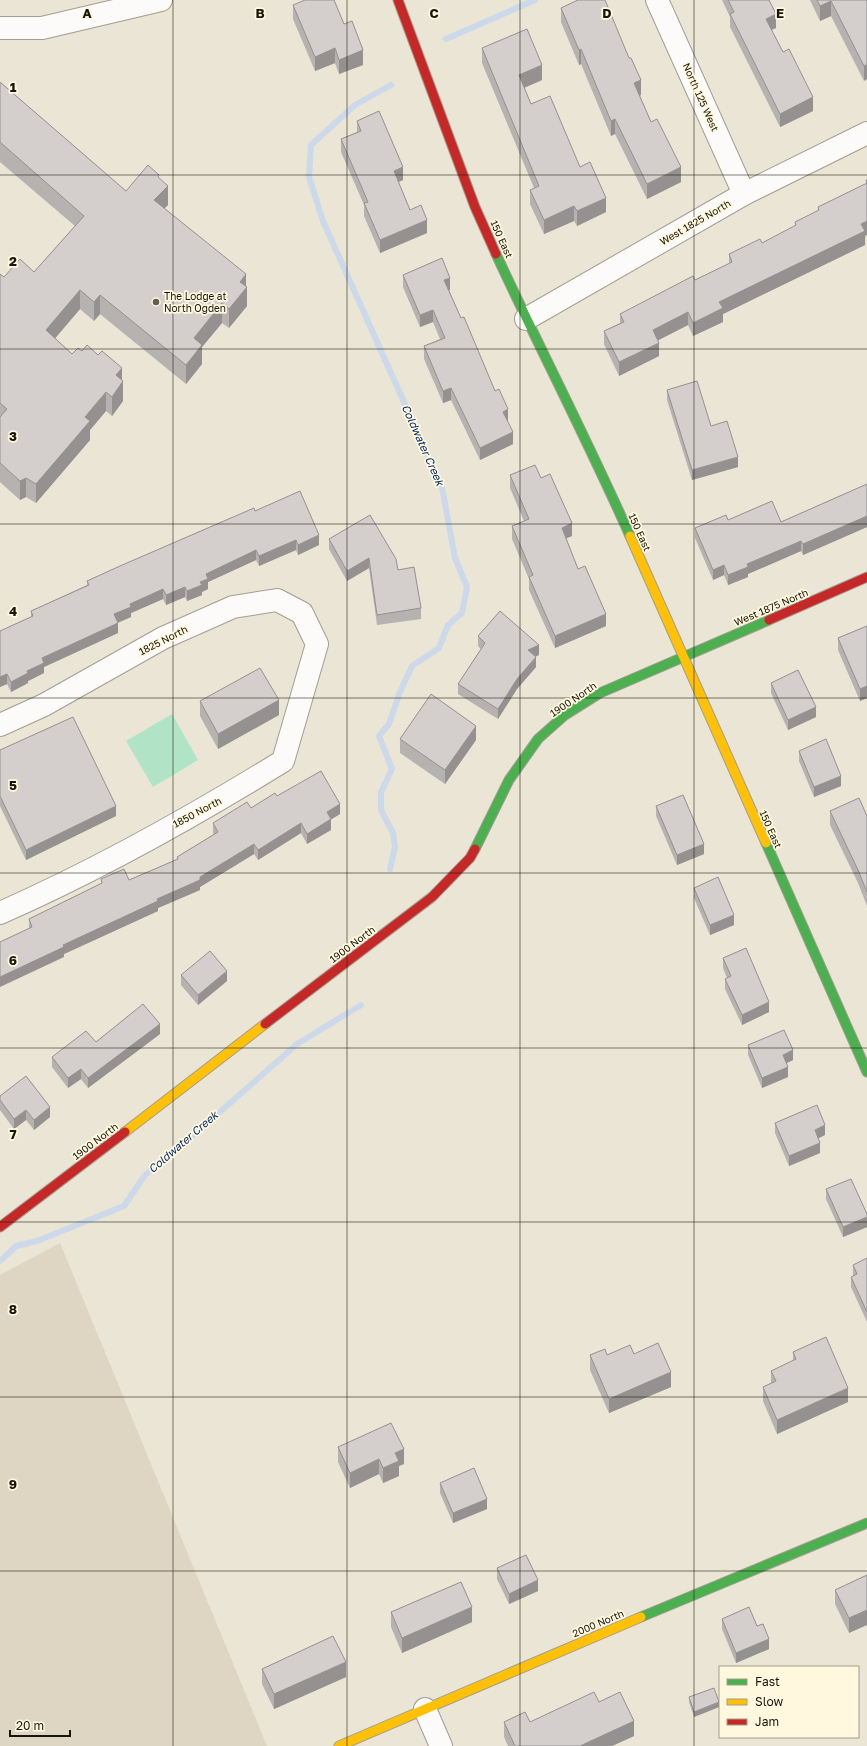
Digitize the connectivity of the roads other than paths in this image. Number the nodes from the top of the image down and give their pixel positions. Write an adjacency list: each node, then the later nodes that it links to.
1 (161, 0): 4 (street)
2 (398, 0): 7 (street, 150 East)
3 (657, 0): 6 (street, North 125 West)
4 (0, 28)
5 (867, 133): 6 (street, West 1825 North)
6 (744, 194): 7 (street, West 1825 North)
7 (526, 319): 10 (street, 150 East)
8 (867, 577): 10 (street, West 1875 North)
9 (317, 644): 11 (street, 1825 North); 12 (street, 1850 North)
10 (683, 657): 13 (street, 150 East); 14 (street, 1900 North)
11 (0, 725)
12 (0, 913)
13 (867, 1072)
14 (0, 1228)
15 (867, 1523): 16 (street, 2000 North)
16 (425, 1709): 17 (street, 2000 North); 18 (street)
17 (339, 1746)
18 (440, 1746)

